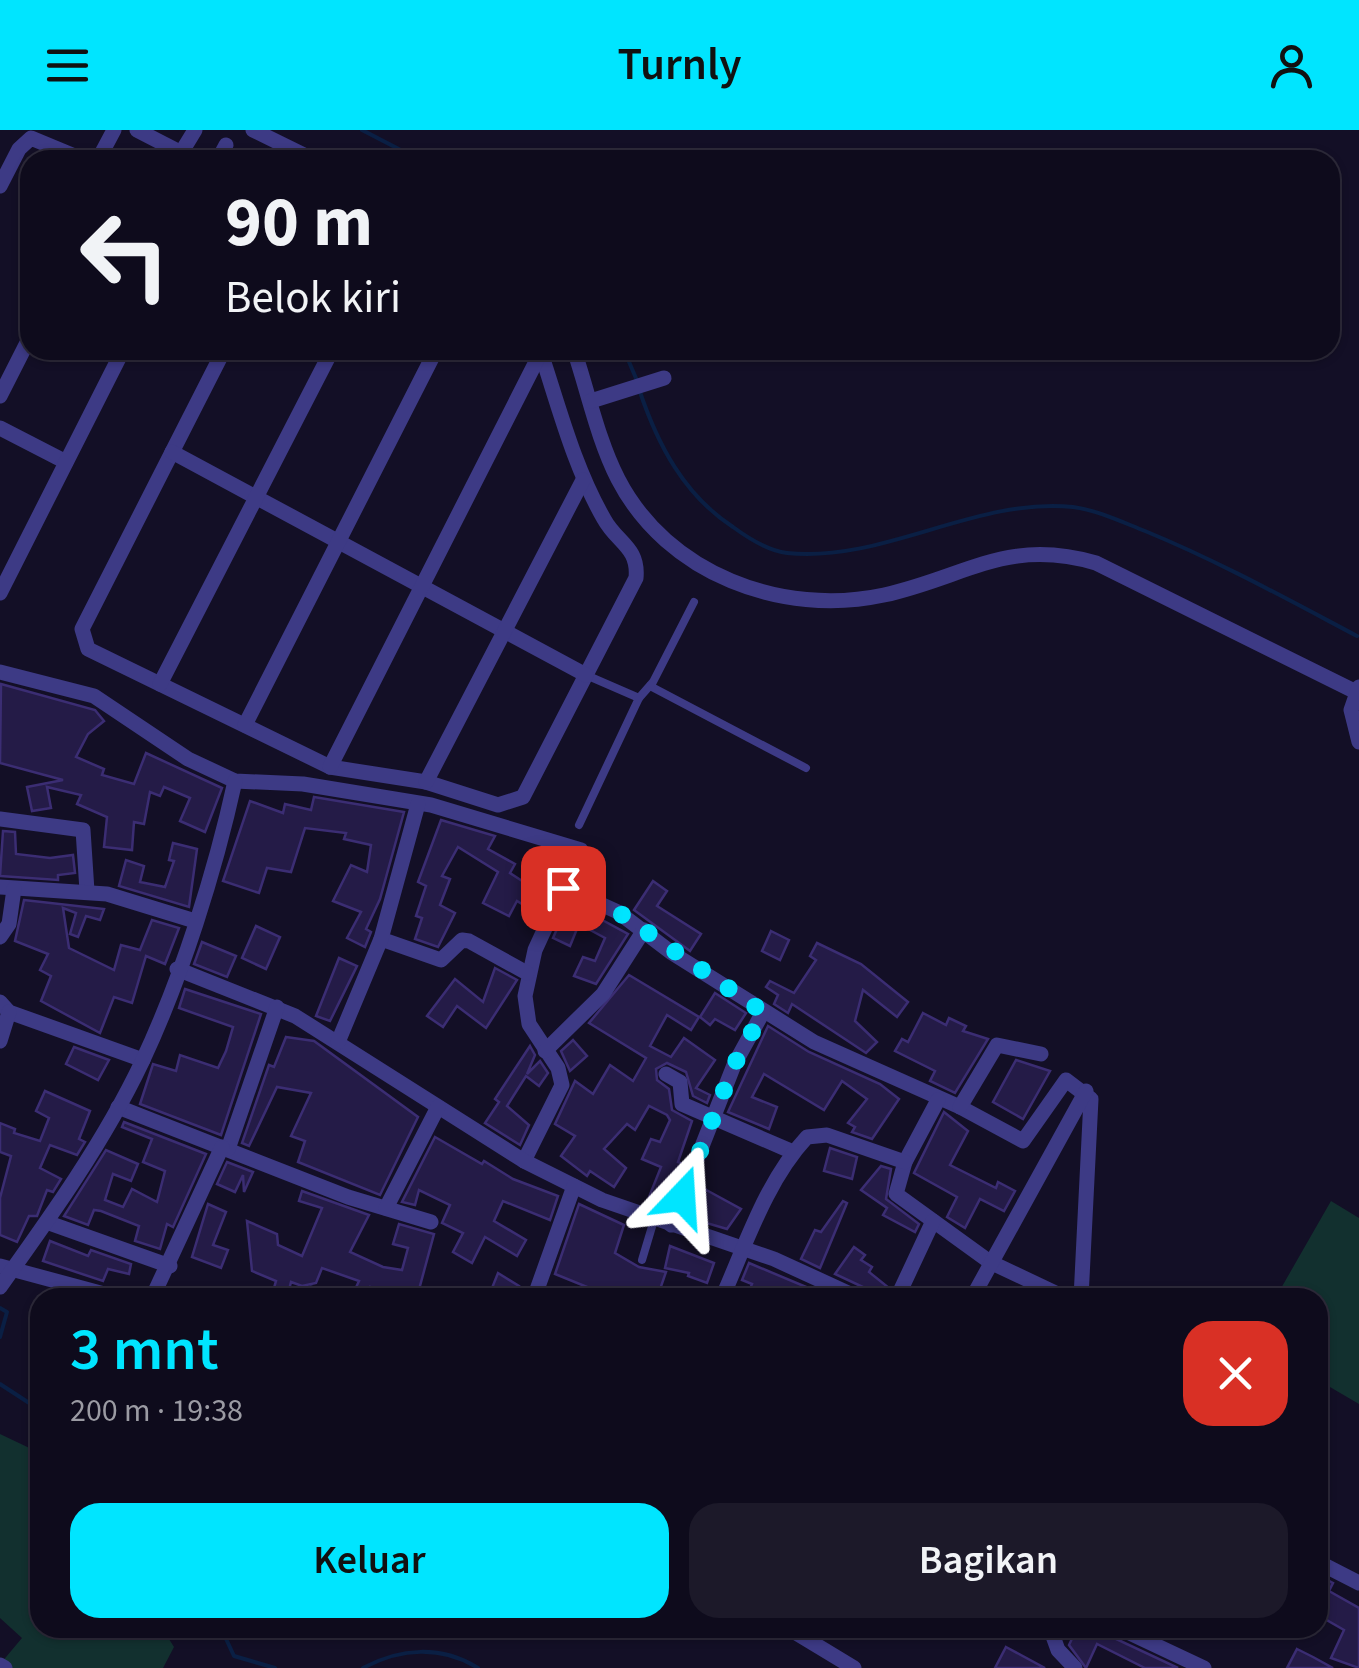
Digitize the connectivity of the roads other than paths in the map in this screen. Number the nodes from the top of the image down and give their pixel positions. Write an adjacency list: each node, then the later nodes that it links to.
1 (137, 130): 4 (street)
2 (253, 130): 5 (street)
3 (60, 150): 6 (street)
4 (175, 150)
5 (294, 150)
6 (0, 186)
7 (20, 357): 16 (street)
8 (117, 360): 20 (street)
9 (219, 360): 19 (street)
10 (327, 360): 22 (street)
11 (431, 360): 23 (street)
12 (535, 360): 24 (street)
13 (543, 360): 21 (street)
14 (577, 360): 17 (street)
15 (664, 378): 17 (street)
16 (0, 396)
17 (590, 400): 32 (street)
18 (0, 428): 20 (street)
19 (172, 452): 22 (street); 30 (street)
20 (66, 462): 25 (street)
21 (583, 480): 27 (street); 29 (street)
22 (256, 498): 23 (street); 30 (street)
23 (338, 542): 24 (street); 34 (street)
24 (422, 586): 27 (street); 36 (street)
25 (0, 594)
26 (694, 602): 31 (lane)
27 (504, 631): 29 (street); 39 (street)
28 (1, 674): 38 (street)
29 (586, 675): 33 (lane); 39 (street)
30 (160, 684): 34 (street)
31 (650, 686): 33 (lane); 37 (lane)
32 (1358, 689): 35 (street)
33 (639, 698): 42 (lane)
34 (245, 725): 36 (street)
35 (1359, 742)
36 (330, 767): 39 (street)
37 (806, 768)
38 (235, 780): 40 (street); 46 (street)
39 (426, 782)
40 (418, 804): 44 (street); 49 (street)
41 (0, 819): 45 (street)
42 (579, 825)
43 (7, 888): 45 (street); 48 (street)
44 (563, 888): 47 (street); 51 (street)
45 (87, 891): 46 (street)
46 (194, 921): 50 (street)
47 (644, 930): 54 (street); 57 (street)
48 (0, 937)
49 (381, 938): 51 (street); 56 (street)
50 (177, 969): 53 (street); 59 (street)
51 (527, 973): 57 (street)
52 (4, 1007): 55 (street); 59 (street)
53 (277, 1007): 56 (street); 67 (street)
54 (763, 1012): 62 (street); 66 (street)
55 (0, 1041)
56 (338, 1042): 64 (street)
57 (545, 1051): 69 (street)
58 (1041, 1054): 65 (street)
59 (143, 1060): 63 (street)
60 (666, 1074): 66 (street)
61 (1086, 1091): 65 (street); 80 (street); 92 (street)
62 (938, 1100): 65 (street); 70 (street)
63 (118, 1107): 67 (street); 76 (street)
64 (438, 1107): 69 (street); 72 (street)
65 (960, 1107)
66 (712, 1119): 68 (street); 77 (street)
67 (225, 1148): 72 (street); 82 (street)
68 (793, 1152): 70 (street); 78 (street)
69 (524, 1160): 71 (street)
70 (905, 1162): 74 (street)
71 (574, 1186): 73 (street); 86 (street)
72 (386, 1208): 75 (street)
73 (654, 1220): 77 (street); 79 (lane)
74 (933, 1221): 80 (street); 89 (street)
75 (432, 1222)
76 (49, 1223): 81 (street); 82 (street)
77 (671, 1225): 78 (street)
78 (740, 1250): 87 (street); 88 (street)
79 (642, 1260)
80 (990, 1262): 90 (street); 91 (street)
81 (8, 1266): 83 (street); 84 (street)
82 (170, 1266): 85 (street)
83 (0, 1287)
84 (77, 1288)
85 (158, 1288)
86 (538, 1288)
87 (726, 1288)
88 (838, 1288)
89 (902, 1288)
90 (977, 1288)
91 (1045, 1288)
92 (1082, 1288)
93 (1328, 1567): 94 (street)
94 (1359, 1583)
95 (804, 1638): 98 (street)
96 (1054, 1638): 99 (street)
97 (1144, 1638): 100 (street)
98 (854, 1668)
99 (1074, 1668)
100 (1204, 1668)

